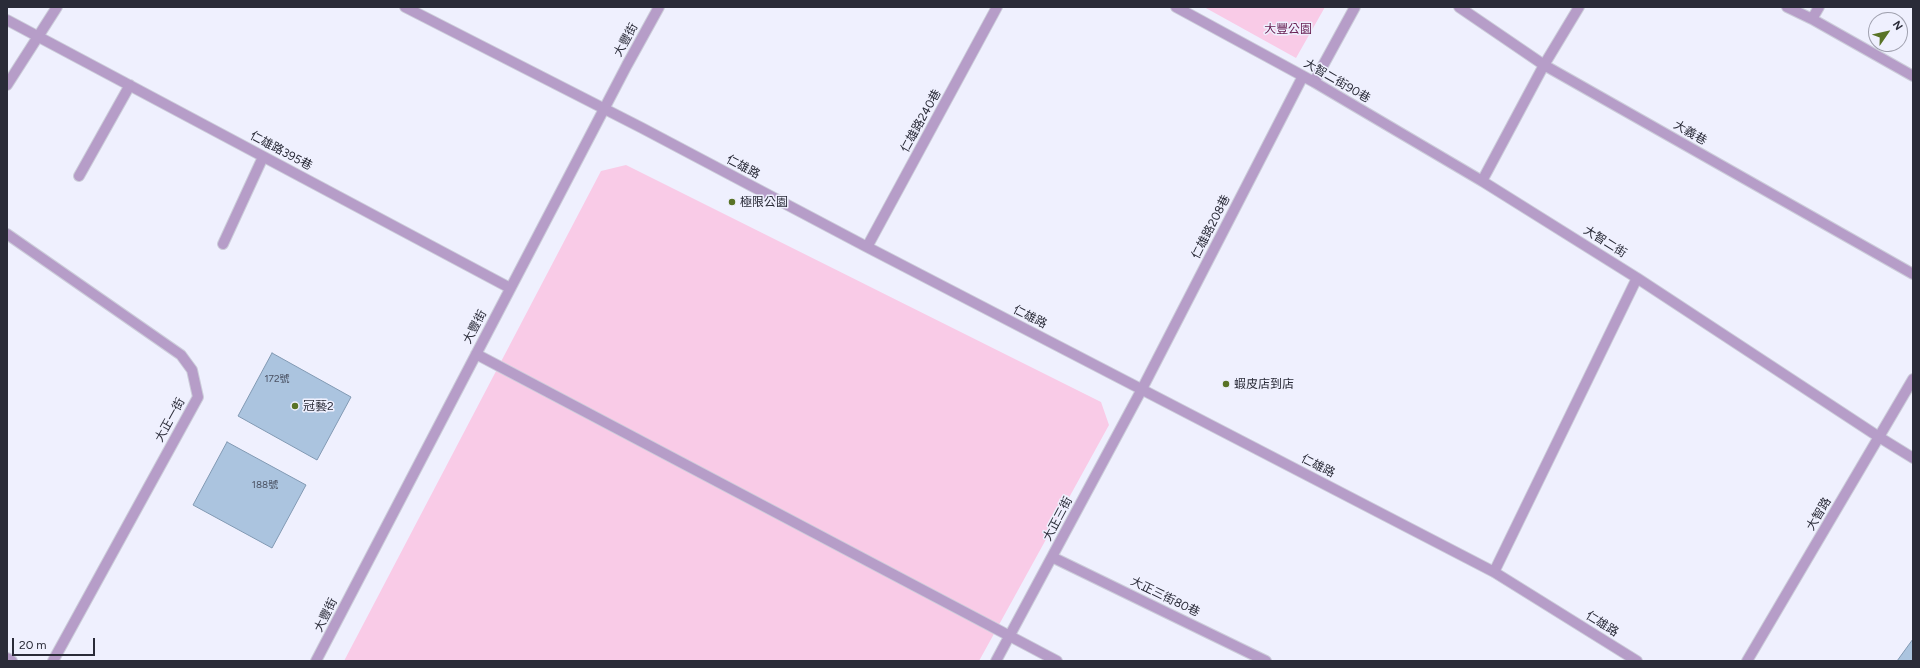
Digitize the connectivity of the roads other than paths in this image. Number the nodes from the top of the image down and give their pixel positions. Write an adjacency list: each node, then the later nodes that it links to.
1 (57, 7): 13 (street)
2 (405, 7): 20 (street, 仁雄路)
3 (659, 7): 20 (street, 大豐街)
4 (997, 7): 26 (street, 仁雄路240巷)
5 (1176, 7): 15 (street, 大智二街90巷)
6 (1355, 7): 17 (street)
7 (1459, 7): 14 (street, 大義巷)
8 (1579, 7): 14 (street)
9 (1787, 7): 11 (street)
10 (1819, 7): 11 (street)
11 (1812, 19): 16 (street)
12 (7, 20): 13 (street, 仁雄路395巷)
13 (39, 36): 18 (street); 19 (street, 仁雄路395巷)
14 (1544, 65): 23 (street); 27 (street, 大義巷)
15 (1303, 76): 17 (street, 大智二街90巷); 32 (street, 仁雄路208巷)
16 (1913, 76)
17 (1314, 82): 23 (street, 大智二街90巷)
18 (7, 85)
19 (130, 85): 21 (street, 仁雄路395巷); 22 (street)
20 (604, 108): 26 (street, 仁雄路); 29 (street, 大豐街)
21 (263, 157): 25 (street); 29 (street, 仁雄路395巷)
22 (79, 176)
23 (1482, 181): 28 (street, 大智二街)
24 (7, 234): 40 (street, 大正一街)
25 (223, 244)
26 (867, 247): 32 (street, 仁雄路)
27 (1913, 274)
28 (1638, 278): 33 (street, 大智二街); 36 (street)
29 (510, 288): 30 (street, 大豐街)
30 (476, 354): 37 (street); 41 (street, 大豐街)
31 (1913, 379): 33 (street, 大智路)
32 (1142, 389): 35 (street, 大正三街); 36 (street, 仁雄路)
33 (1879, 438): 34 (street, 大智二街); 46 (street, 大智路)
34 (1913, 458)
35 (1052, 557): 37 (street, 大正三街); 44 (street, 大正三街80巷)
36 (1494, 572): 45 (street, 仁雄路)
37 (1010, 636): 42 (street, 大正三街); 43 (street)
38 (7, 658): 39 (street)
39 (12, 661)
40 (53, 661)
41 (316, 661)
42 (996, 661)
43 (1057, 661)
44 (1266, 661)
45 (1637, 661)
46 (1747, 661)

